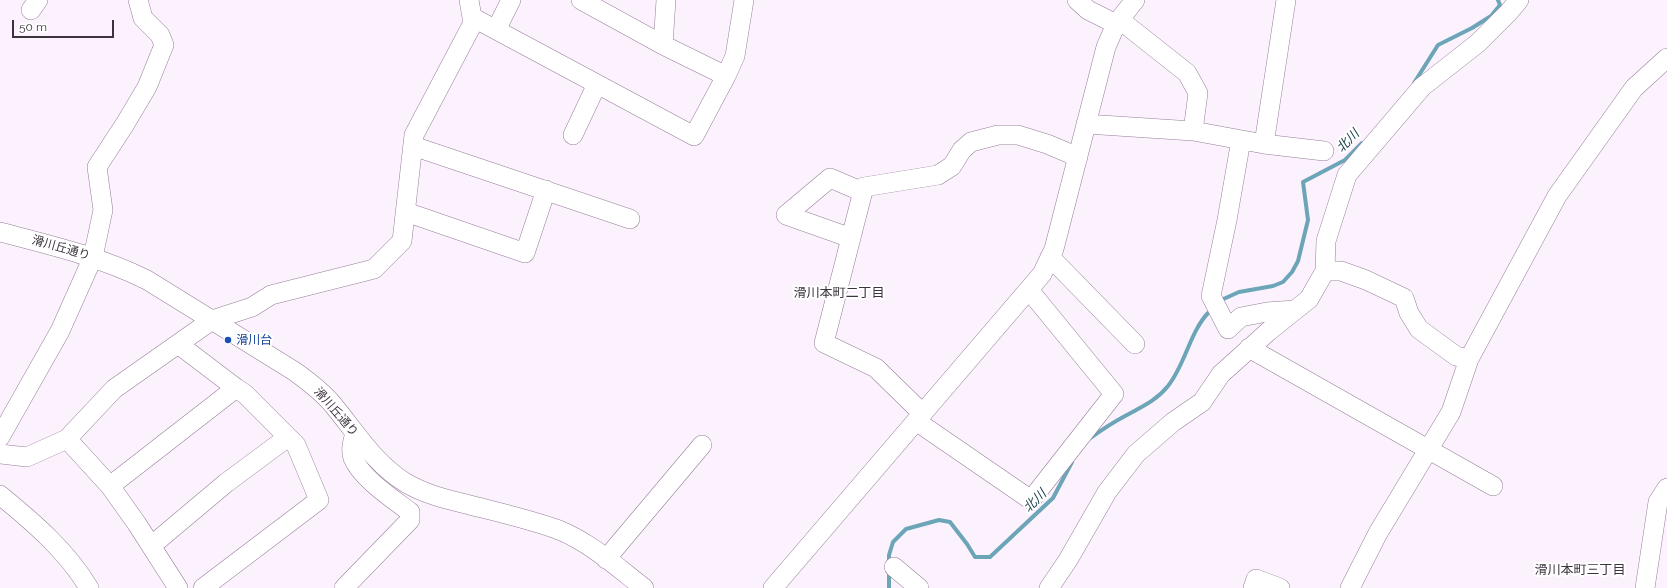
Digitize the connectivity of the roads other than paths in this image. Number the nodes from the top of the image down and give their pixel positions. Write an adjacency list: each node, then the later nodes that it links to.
1 (138, 0): 31 (street)
2 (511, 0): 12 (street)
3 (581, 0): 13 (street)
4 (666, 0): 13 (street)
5 (744, 0): 15 (street)
6 (1077, 0): 11 (street)
7 (1135, 0): 11 (street)
8 (1286, 0): 21 (street)
9 (1518, 0): 33 (street)
10 (470, 8): 12 (street); 27 (street)
11 (1118, 22): 17 (street); 18 (street)
12 (496, 30): 16 (street)
13 (663, 45): 15 (street)
14 (1667, 58): 40 (street)
15 (726, 76): 16 (street)
16 (597, 84): 19 (street)
17 (1086, 124): 18 (street); 24 (street)
18 (1193, 131): 20 (street)
19 (573, 135)
20 (1240, 140): 21 (street); 35 (street)
21 (1264, 144): 23 (street)
22 (419, 148): 25 (street)
23 (1324, 151)
24 (1078, 157): 26 (street); 32 (street)
25 (546, 190): 27 (street); 28 (street)
26 (863, 192): 30 (street); 30 (street)
27 (406, 212): 36 (street)
28 (630, 219)
29 (0, 232): 31 (street, 滑川丘通り)
30 (851, 238): 42 (street)
31 (93, 257): 36 (street, 滑川丘通り); 44 (street)
32 (1050, 257): 34 (street); 38 (street)
33 (1325, 271): 35 (street); 40 (street)
34 (1029, 290): 42 (street); 42 (street)
35 (1295, 310): 39 (street)
36 (212, 320): 37 (street); 43 (street, 滑川丘通り)
37 (178, 344): 41 (street); 46 (street)
38 (1135, 344)
39 (1249, 348): 48 (street); 64 (street)
40 (1469, 359): 48 (street)
41 (236, 388): 45 (street); 50 (street)
42 (919, 417): 62 (street)
43 (355, 433): 55 (street, 滑川丘通り); 60 (street)
44 (0, 437)
45 (288, 437): 54 (street); 59 (street)
46 (67, 439): 49 (street); 50 (street)
47 (702, 445): 55 (street)
48 (1429, 450): 51 (street); 67 (street)
49 (0, 454)
50 (110, 486): 54 (street)
51 (1493, 486)
52 (1667, 488): 68 (street)
53 (0, 495): 57 (street)
54 (151, 546): 58 (street)
55 (606, 559): 61 (street, 滑川丘通り)
56 (894, 567): 63 (street)
57 (89, 588)
58 (178, 588)
59 (203, 588)
60 (344, 588)
61 (644, 588)
62 (773, 588)
63 (919, 588)
64 (1049, 588)
65 (1253, 588): 66 (street)
66 (1280, 588)
67 (1350, 588)
68 (1645, 588)

